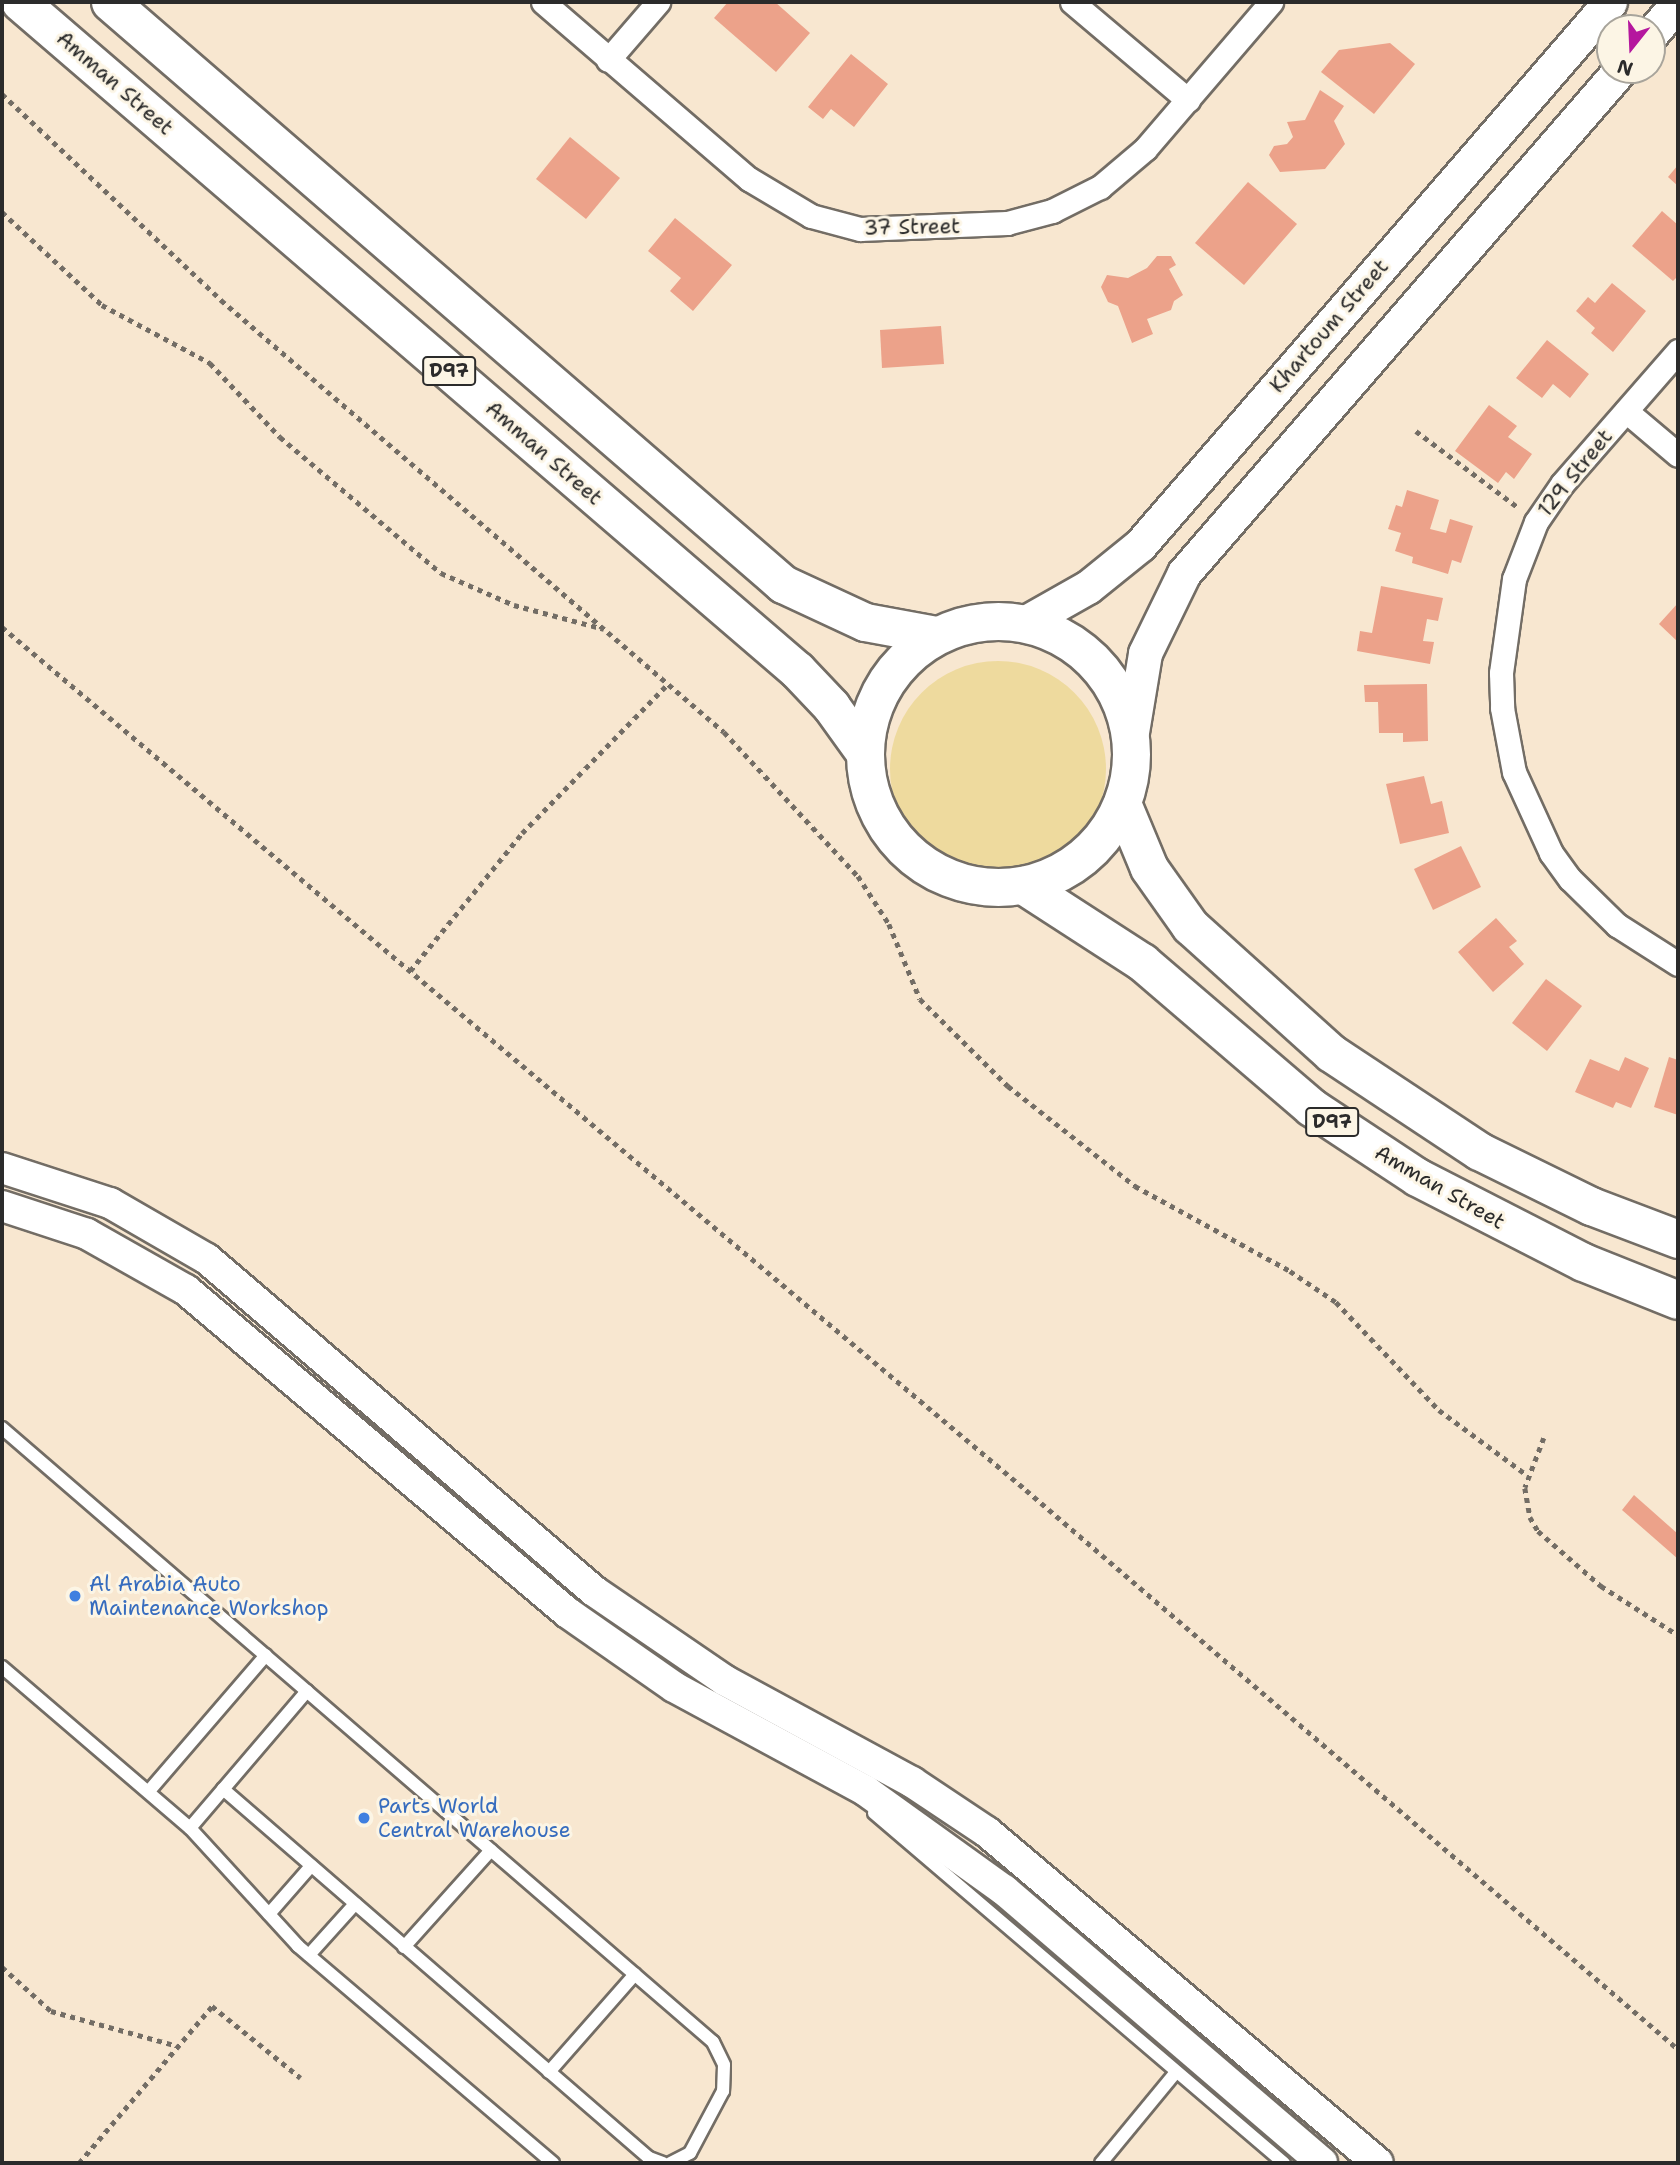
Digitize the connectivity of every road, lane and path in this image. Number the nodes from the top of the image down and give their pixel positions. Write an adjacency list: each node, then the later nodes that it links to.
1 (20, 2): 26 (main road, Amman Street / D97)
2 (110, 2): 23 (main road, D97)
3 (542, 2): 10 (street, 37 Street)
4 (658, 2): 10 (street)
5 (1072, 2): 13 (street)
6 (1271, 2): 13 (street, 37 Street)
7 (1610, 2): 20 (main road, Khartoum Street)
8 (1678, 3): 9 (main road)
9 (1666, 17)
10 (608, 60): 13 (street, 37 Street)
11 (1608, 84): 25 (main road)
12 (2, 94): 22 (path)
13 (1188, 100)
14 (2, 212): 22 (path)
15 (1678, 351): 16 (street, 129 Street)
16 (1626, 411): 18 (street); 19 (street, 129 Street)
17 (1416, 432): 19 (path)
18 (1678, 455)
19 (1536, 522): 29 (street, 129 Street)
20 (1024, 623): 23 (main road); 25 (main road)
21 (2, 627): 30 (path)
22 (604, 629): 24 (path)
23 (936, 635): 26 (main road)
24 (668, 684): 30 (path); 37 (path)
25 (1131, 738): 27 (main road)
26 (864, 752): 28 (main road)
27 (1122, 803): 28 (main road); 33 (main road, D97)
28 (1023, 885): 34 (main road, Amman Street / D97)
29 (1678, 964)
30 (410, 971): 55 (path)
31 (2, 1168): 59 (street)
32 (2, 1206): 42 (street)
33 (1678, 1239)
34 (1678, 1300)
35 (2, 1428): 39 (lane)
36 (1544, 1438): 37 (path)
37 (1527, 1475): 38 (path)
38 (1678, 1635)
39 (266, 1655): 41 (lane); 44 (lane)
40 (2, 1667): 44 (lane)
41 (307, 1691): 43 (lane); 46 (lane)
42 (834, 1774): 57 (lane); 67 (street)
43 (223, 1790): 45 (lane); 47 (lane)
44 (149, 1791): 45 (lane)
45 (190, 1828): 49 (lane)
46 (491, 1850): 50 (lane); 53 (lane)
47 (311, 1866): 48 (lane); 49 (lane)
48 (355, 1904): 50 (lane); 51 (lane)
49 (269, 1914): 51 (lane)
50 (404, 1947): 56 (lane)
51 (309, 1955): 61 (lane)
52 (2, 1967): 54 (path)
53 (635, 1974): 56 (lane); 64 (lane)
54 (178, 2046): 58 (path); 60 (path)
55 (1678, 2049)
56 (549, 2071): 62 (lane)
57 (1176, 2071): 65 (lane); 66 (lane)
58 (301, 2078)
59 (1371, 2159)
60 (79, 2163)
61 (553, 2163)
62 (663, 2163)
63 (670, 2163): 64 (lane)
64 (675, 2163)
65 (1101, 2163)
66 (1284, 2163)
67 (1322, 2163)

